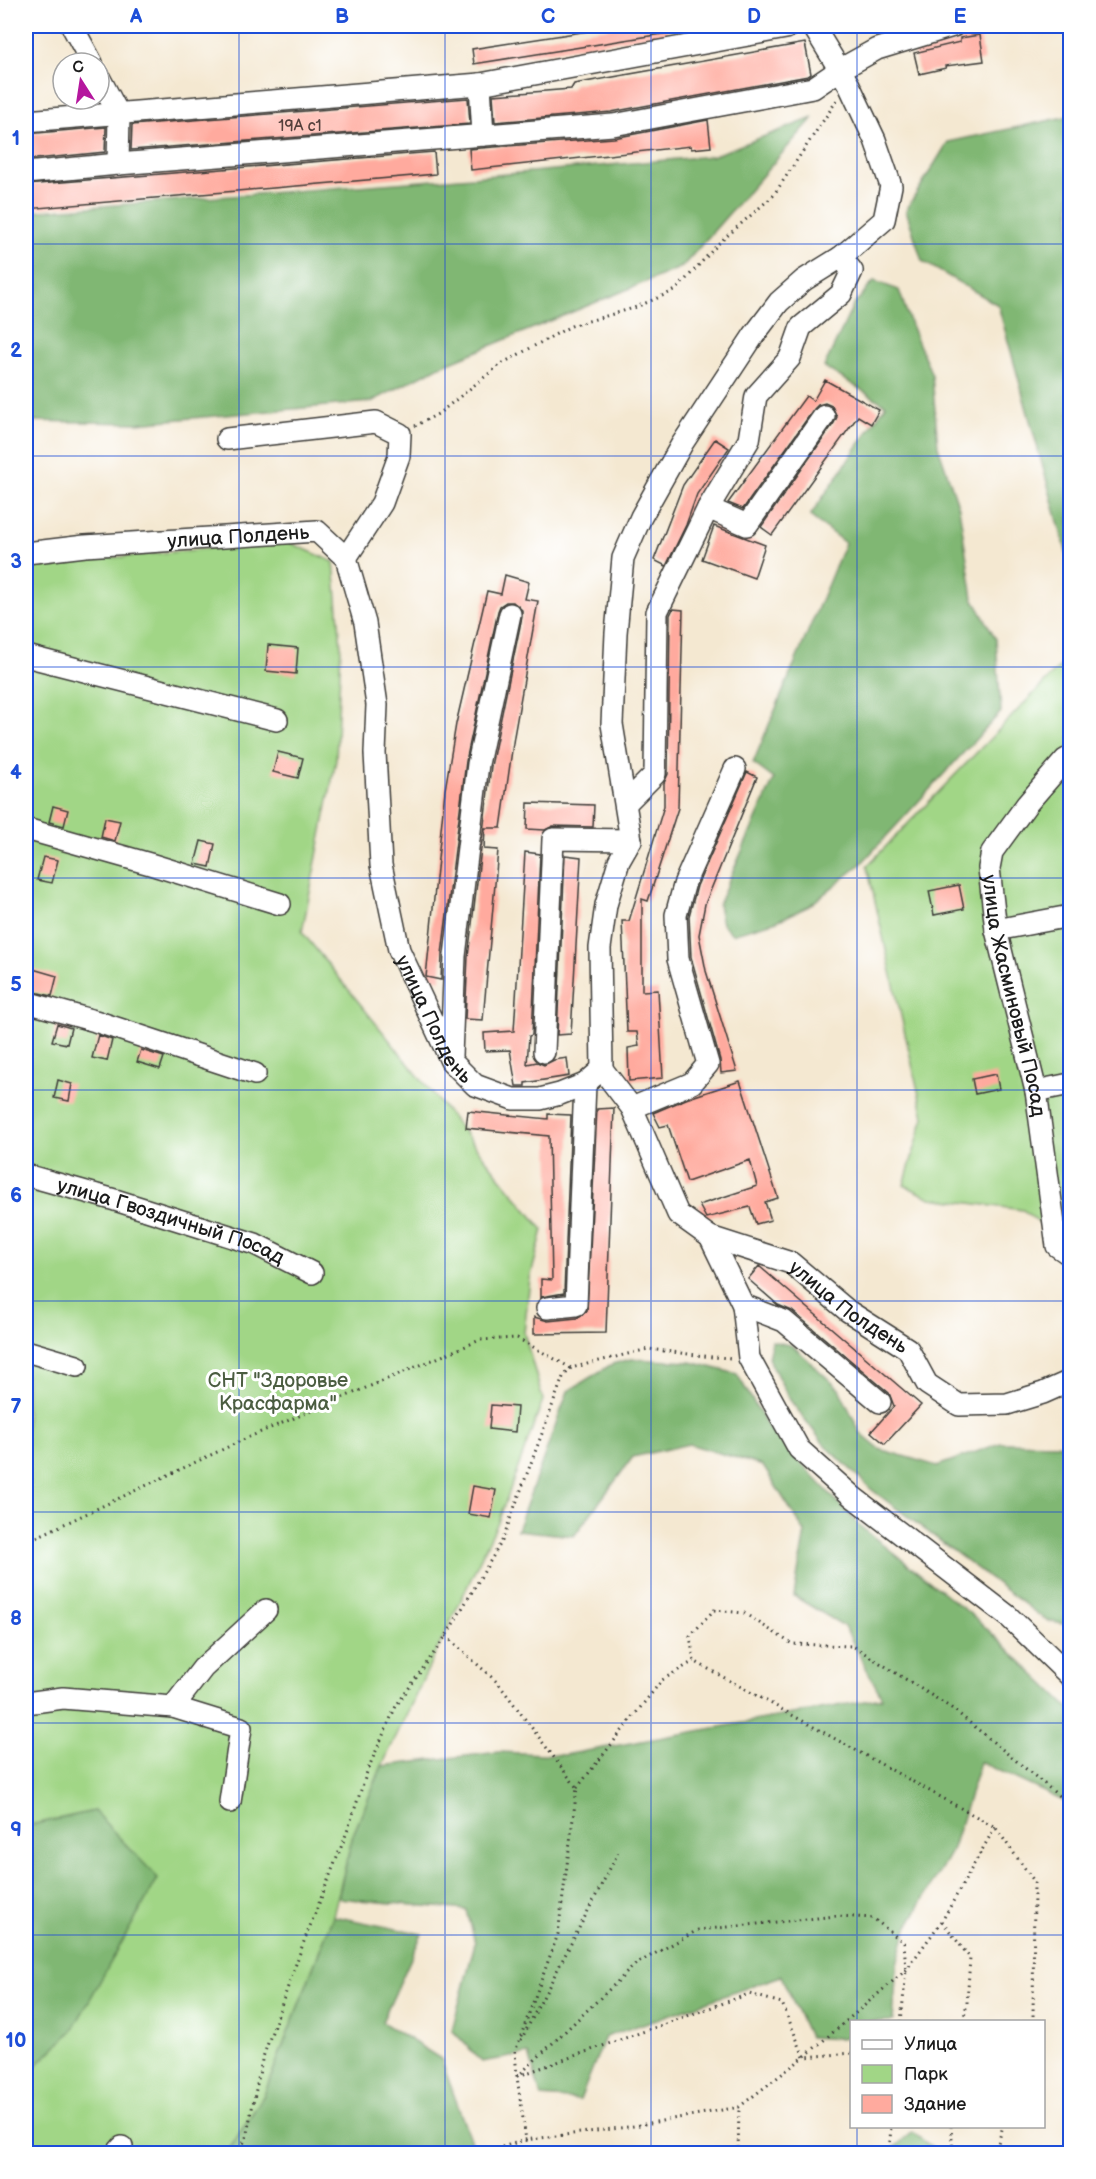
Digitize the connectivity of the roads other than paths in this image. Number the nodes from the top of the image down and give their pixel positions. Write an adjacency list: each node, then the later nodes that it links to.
1 (72, 26): 5 (street)
2 (789, 26): 7 (street)
3 (813, 26): 6 (street)
4 (953, 26): 6 (street)
5 (86, 51)
6 (845, 77): 11 (street); 14 (street)
7 (480, 84): 9 (street); 11 (street)
8 (111, 101): 9 (street)
9 (118, 115): 10 (street); 12 (street)
10 (26, 121)
11 (483, 135): 12 (street)
12 (118, 164): 13 (street)
13 (26, 173)
14 (841, 257): 17 (street); 25 (street)
15 (824, 416): 17 (street)
16 (227, 439): 19 (street)
17 (708, 508): 25 (street)
18 (26, 553): 19 (street, улица Полдень)
19 (346, 558): 33 (street, улица Полдень)
20 (510, 614): 33 (street)
21 (26, 657): 22 (street)
22 (277, 720)
23 (1071, 757): 30 (street, улица Жасминовый Посад)
24 (735, 770): 39 (street)
25 (626, 803): 27 (street)
26 (26, 829): 28 (street)
27 (631, 840): 32 (street); 34 (street)
28 (280, 904)
29 (1071, 916): 30 (street)
30 (996, 930): 38 (street, улица Жасминовый Посад)
31 (26, 1002): 35 (street)
32 (544, 1052)
33 (451, 1061): 36 (street, улица Полдень)
34 (602, 1069): 36 (street, улица Полдень); 39 (street, улица Полдень)
35 (255, 1074)
36 (585, 1084): 45 (street)
37 (1071, 1084): 38 (street)
38 (1036, 1091): 42 (street, улица Жасминовый Посад)
39 (632, 1108): 41 (street, улица Полдень)
40 (26, 1175): 43 (street, улица Гвоздичный Посад)
41 (710, 1237): 44 (street); 48 (street, улица Полдень)
42 (1071, 1255)
43 (312, 1273)
44 (743, 1305): 49 (street); 51 (street)
45 (547, 1308)
46 (26, 1352): 47 (street)
47 (77, 1366)
48 (1071, 1381)
49 (880, 1402)
50 (266, 1610): 53 (street)
51 (1071, 1676)
52 (26, 1703): 53 (street)
53 (173, 1707): 54 (street)
54 (230, 1802)

